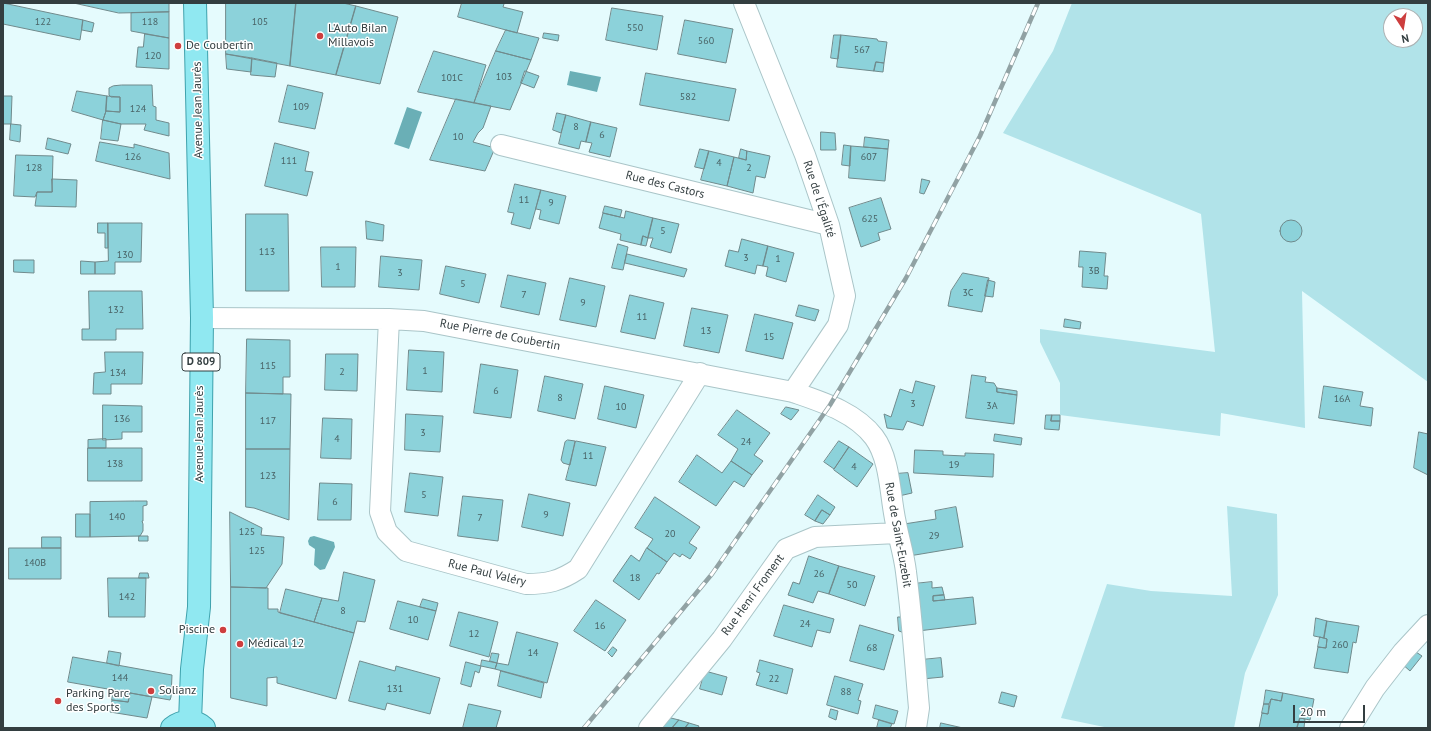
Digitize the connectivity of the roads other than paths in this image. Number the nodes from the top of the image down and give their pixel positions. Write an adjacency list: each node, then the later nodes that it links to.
1 (195, 3): 5 (main road, Avenue Jean Jaurès / D 809)
2 (744, 3): 4 (street, Rue de l'Égalité)
3 (501, 145): 4 (street, Rue des Castors)
4 (829, 225): 8 (street, Rue de l'Égalité)
5 (202, 318): 6 (street, Rue Pierre de Coubertin); 11 (main road, Avenue Jean Jaurès / D 809)
6 (389, 319): 7 (street, Rue Pierre de Coubertin); 7 (street, Rue Paul Valéry)
7 (700, 373): 8 (street, Rue Pierre de Coubertin)
8 (793, 392): 9 (street, Rue de Saint-Euzebit)
9 (897, 534): 12 (street, Rue Henri Froment); 13 (street, Rue de Saint-Euzebit)
10 (1428, 625): 14 (street)
11 (188, 726)
12 (649, 728)
13 (916, 728)
14 (1350, 728)

